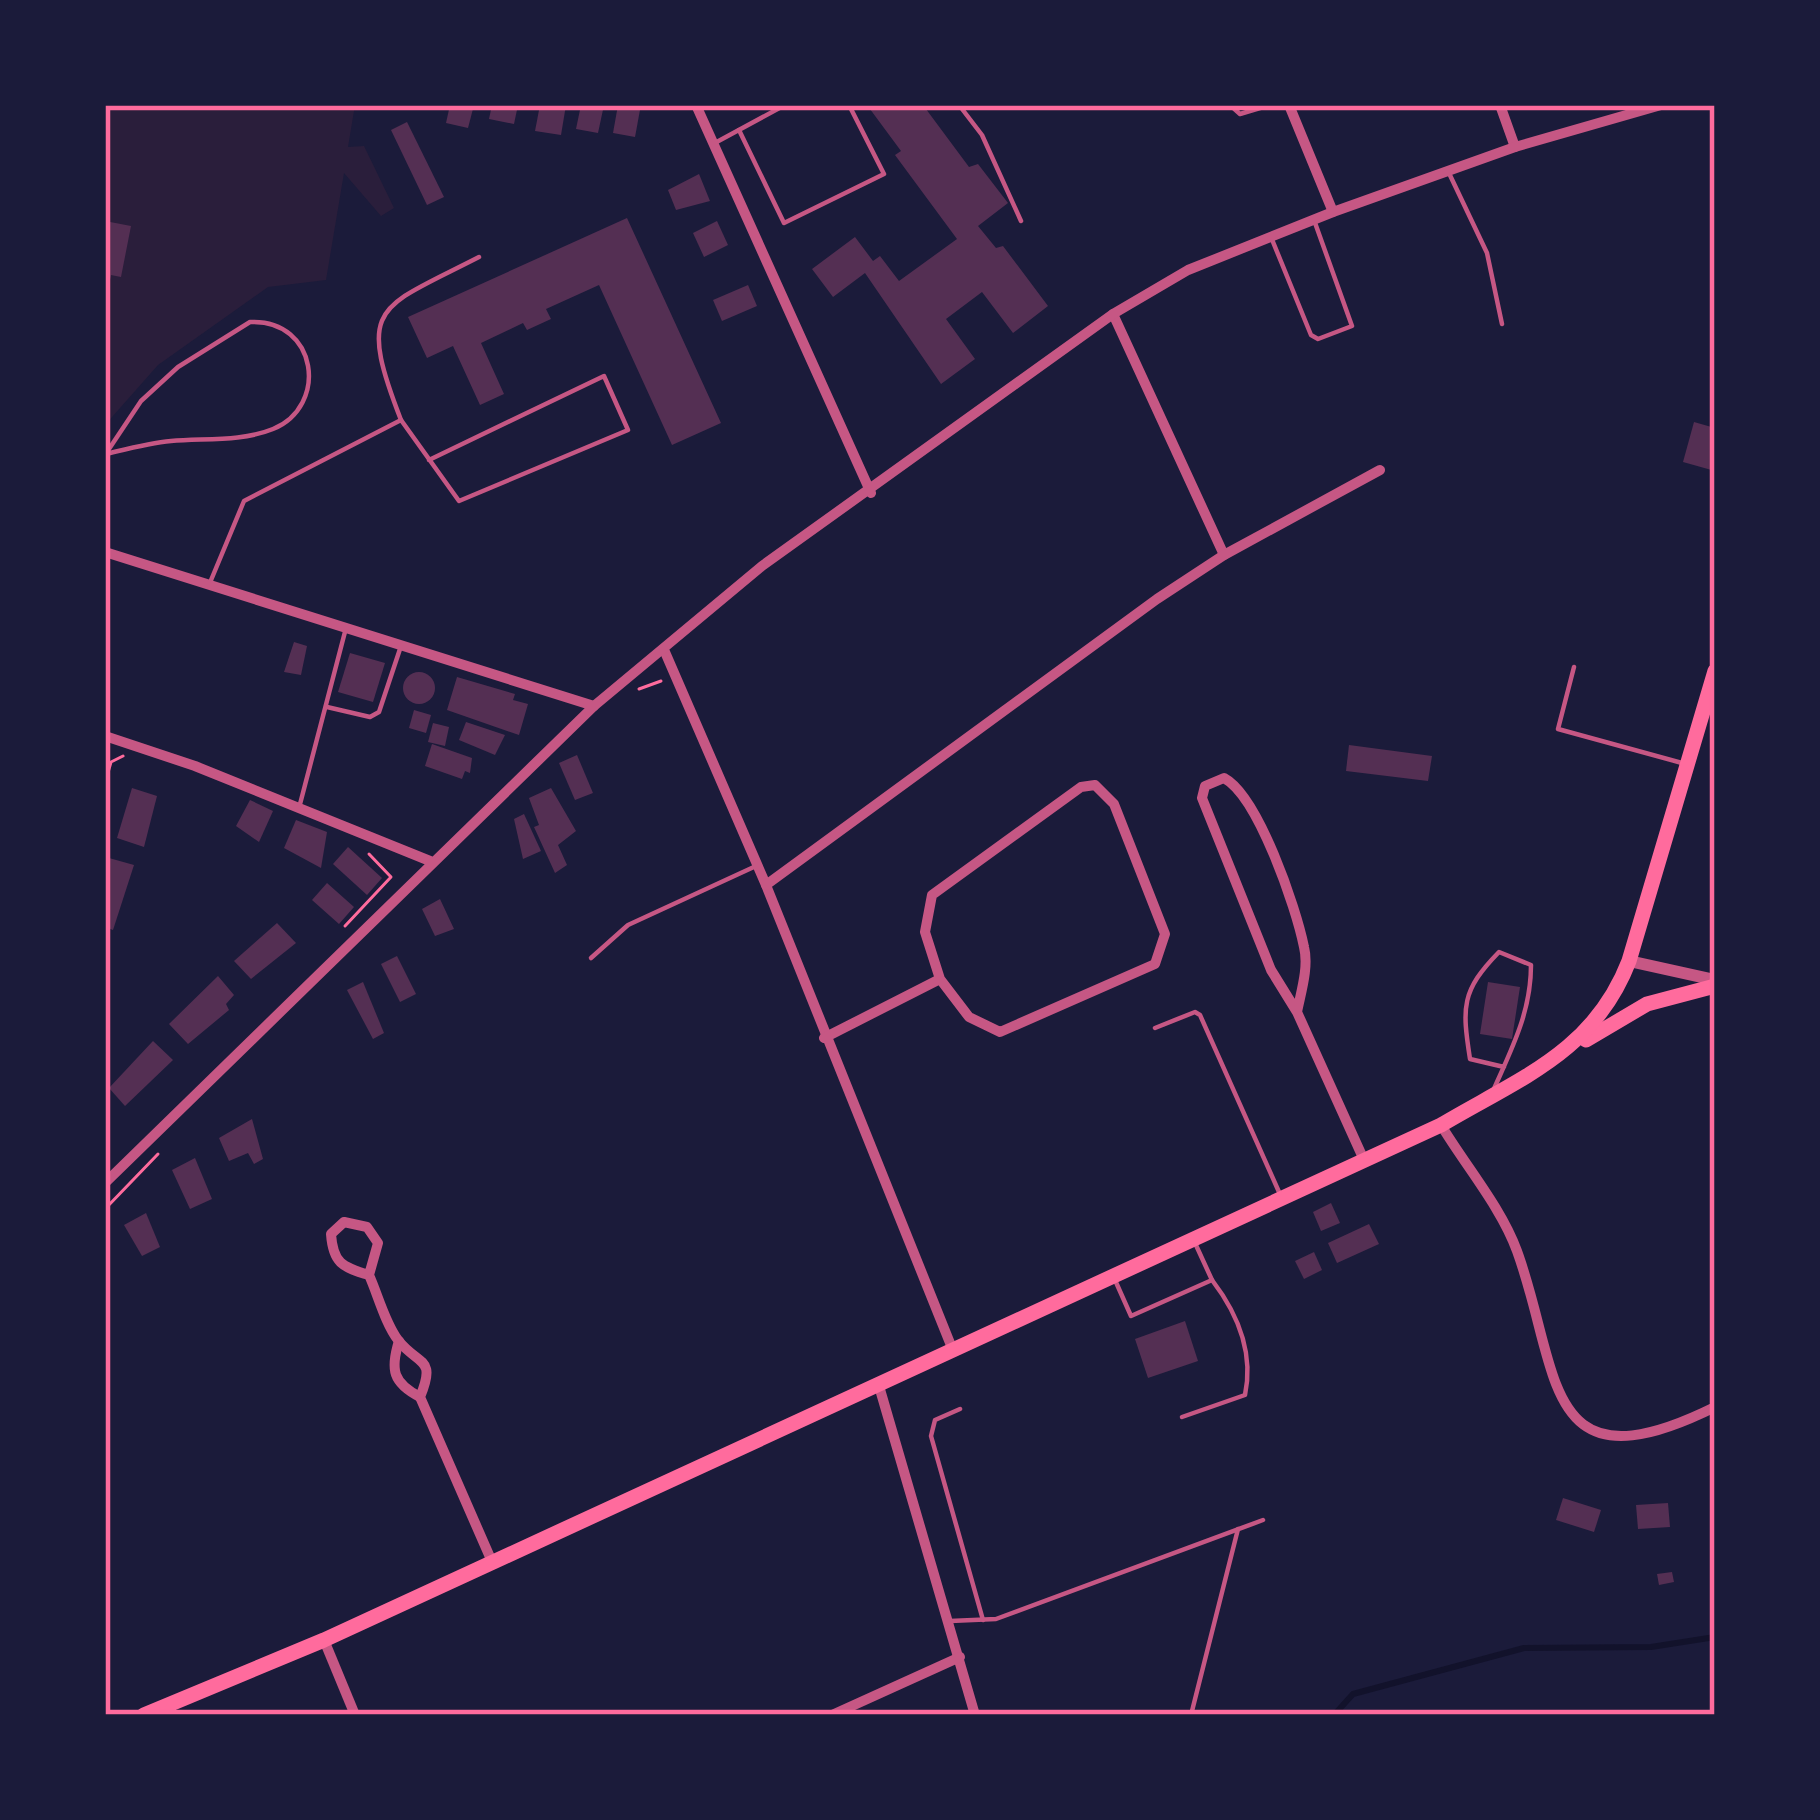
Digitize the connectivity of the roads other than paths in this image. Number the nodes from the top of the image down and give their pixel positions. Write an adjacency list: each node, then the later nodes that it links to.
1 (696, 105): 11 (street)
2 (785, 105): 10 (lane)
3 (849, 105): 10 (lane)
4 (959, 105): 16 (lane)
5 (1230, 105): 6 (lane)
6 (1270, 105)
7 (1289, 105): 14 (street)
8 (1500, 105): 12 (street)
9 (1660, 105): 12 (street)
10 (739, 130): 11 (lane)
11 (713, 144): 25 (street)
12 (1515, 147): 13 (street)
13 (1448, 171): 14 (street); 20 (lane)
14 (1333, 212): 15 (street)
15 (1314, 220): 17 (street); 17 (lane)
16 (1021, 221)
17 (1270, 237): 19 (street)
18 (478, 257): 21 (lane)
19 (1113, 314): 25 (street); 27 (street)
20 (1502, 324)
21 (401, 420): 23 (lane); 28 (lane)
22 (105, 454): 22 (lane)
23 (429, 460): 23 (lane)
24 (1380, 470): 27 (street)
25 (871, 493): 31 (street)
26 (105, 552): 28 (street)
27 (1224, 555): 41 (street)
28 (209, 585): 29 (street)
29 (346, 628): 30 (street); 35 (lane)
30 (401, 646): 34 (street); 35 (lane)
31 (665, 652): 34 (street); 40 (street)
32 (1574, 667): 37 (lane)
33 (1715, 671): 37 (main road)
34 (594, 706): 39 (street)
35 (327, 707): 38 (lane)
36 (105, 736): 38 (street)
37 (1688, 764): 43 (main road)
38 (299, 808): 39 (street)
39 (430, 862): 54 (street)
40 (756, 866): 41 (street); 42 (lane)
41 (766, 885): 48 (street)
42 (591, 958)
43 (1629, 961): 45 (street); 49 (main road)
44 (940, 979): 44 (street); 48 (street)
45 (1715, 983): 49 (main road)
46 (1297, 1012): 46 (street); 53 (street)
47 (1155, 1028): 55 (lane)
48 (824, 1038): 61 (street)
49 (1573, 1048): 51 (main road)
50 (1504, 1067): 50 (lane); 51 (lane)
51 (1490, 1096): 52 (main road)
52 (1441, 1125): 53 (main road); 64 (street)
53 (1364, 1160): 55 (main road)
54 (105, 1183)
55 (1282, 1197): 56 (main road)
56 (1193, 1238): 58 (main road); 59 (lane)
57 (369, 1275): 57 (street); 60 (street)
58 (1112, 1275): 59 (lane); 61 (main road)
59 (1212, 1280): 66 (lane)
60 (399, 1341): 63 (street); 63 (street)
61 (952, 1348): 62 (main road)
62 (879, 1385): 69 (main road); 71 (street)
63 (420, 1397): 69 (street)
64 (1715, 1407)
65 (960, 1409): 70 (lane)
66 (1182, 1417)
67 (1263, 1520): 68 (lane)
68 (1238, 1528): 70 (lane); 78 (lane)
69 (493, 1564): 72 (main road)
70 (983, 1619): 71 (lane)
71 (950, 1621): 73 (street)
72 (324, 1640): 74 (main road); 75 (street)
73 (960, 1657): 76 (street); 77 (street)
74 (144, 1715)
75 (355, 1715)
76 (832, 1715)
77 (975, 1715)
78 (1191, 1715)

